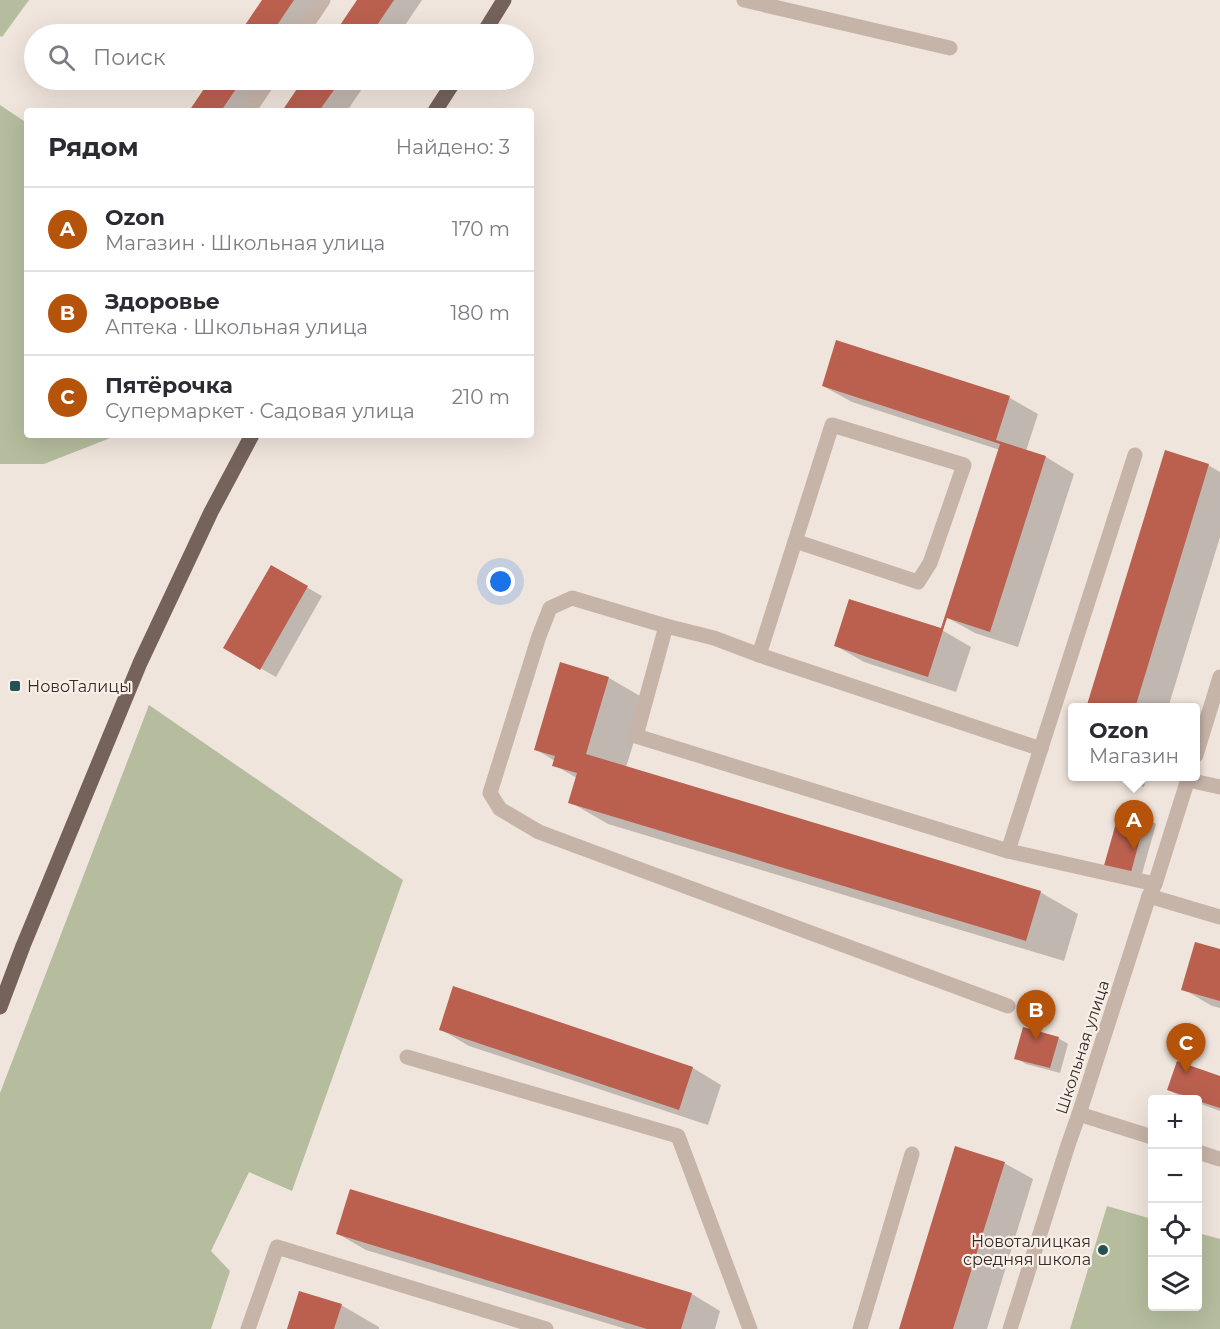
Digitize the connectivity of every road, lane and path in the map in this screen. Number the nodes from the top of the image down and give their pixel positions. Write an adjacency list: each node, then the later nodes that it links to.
1 (323, 0): 4 (street)
2 (504, 0): 5 (main road)
3 (744, 0): 6 (street)
4 (307, 24)
5 (489, 24)
6 (950, 48)
7 (262, 90): 9 (street)
8 (449, 90): 10 (main road)
9 (250, 108)
10 (437, 108)
11 (250, 438): 26 (main road)
12 (1135, 454): 18 (street)
13 (795, 541): 13 (street); 15 (street)
14 (666, 626): 15 (street); 22 (street); 25 (street)
15 (759, 655): 18 (street)
16 (1220, 677): 17 (street)
17 (1200, 742)
18 (1041, 749): 22 (street)
19 (1187, 781): 23 (street, Школьная улица)
20 (1199, 781): 21 (street)
21 (1220, 787)
22 (1008, 851): 23 (street)
23 (1152, 890): 24 (street); 28 (street, Школьная улица)
24 (1219, 913)
25 (1008, 1006)
26 (0, 1007)
27 (407, 1057): 35 (street)
28 (1080, 1114): 29 (street); 37 (street, Школьная улица)
29 (1148, 1136)
30 (912, 1154): 36 (street)
31 (1202, 1154): 32 (street)
32 (1220, 1159)
33 (248, 1329): 34 (street)
34 (546, 1329)
35 (750, 1329)
36 (860, 1329)
37 (1010, 1329)

